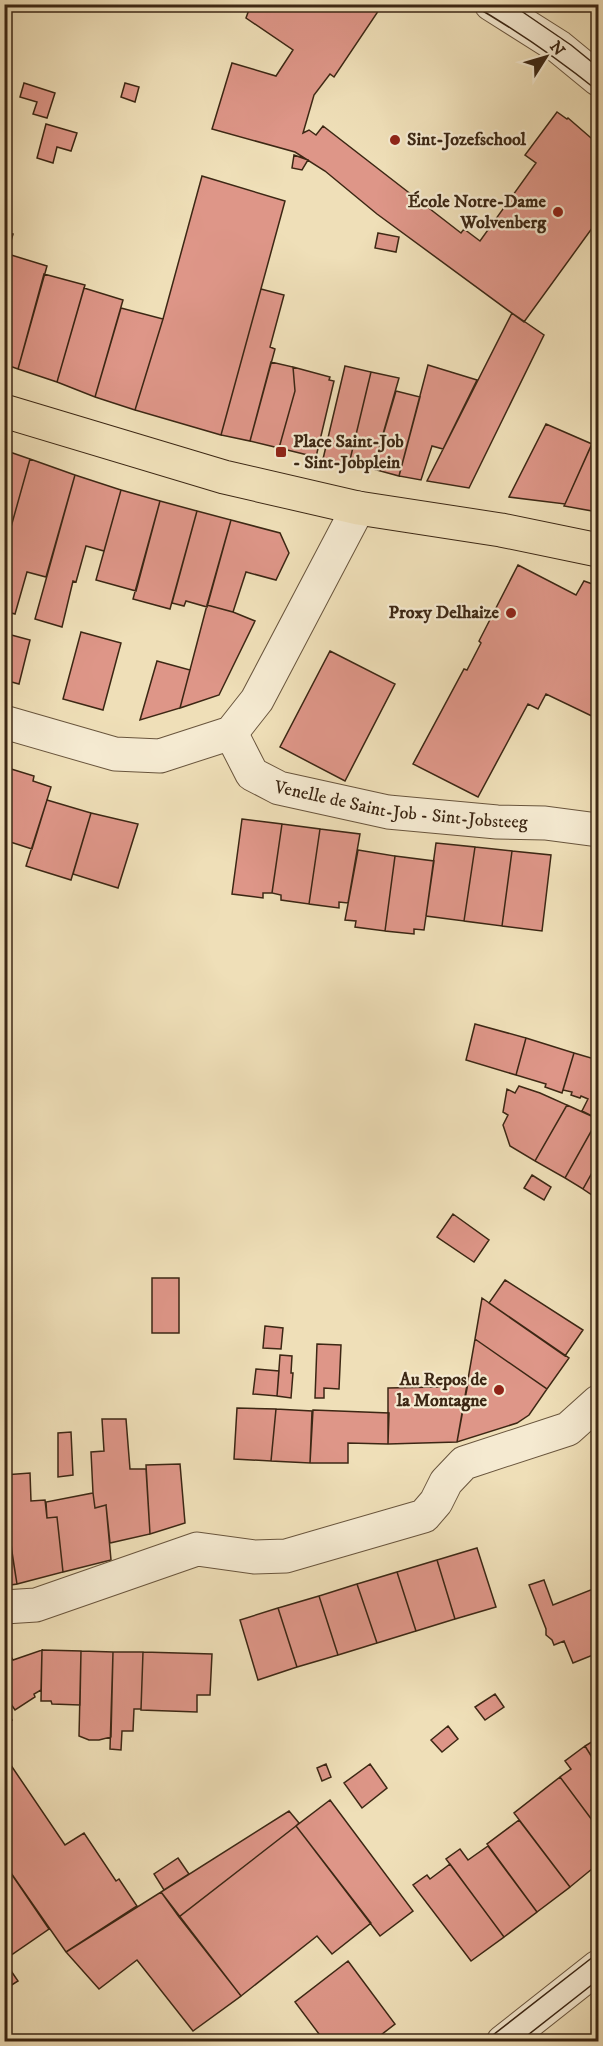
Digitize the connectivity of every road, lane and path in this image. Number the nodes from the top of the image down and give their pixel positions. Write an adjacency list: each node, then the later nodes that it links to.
1 (491, 4): 2 (street)
2 (598, 79)
3 (4, 411): 4 (main road)
4 (358, 507): 5 (main road); 7 (street)
5 (598, 550)
6 (4, 722): 7 (street)
7 (231, 733): 8 (street, Venelle de Saint-Job - Sint-Jobsteeg)
8 (598, 830)
9 (598, 1402): 10 (street)
10 (4, 1607)
11 (598, 1967): 12 (street)
12 (503, 2042)

